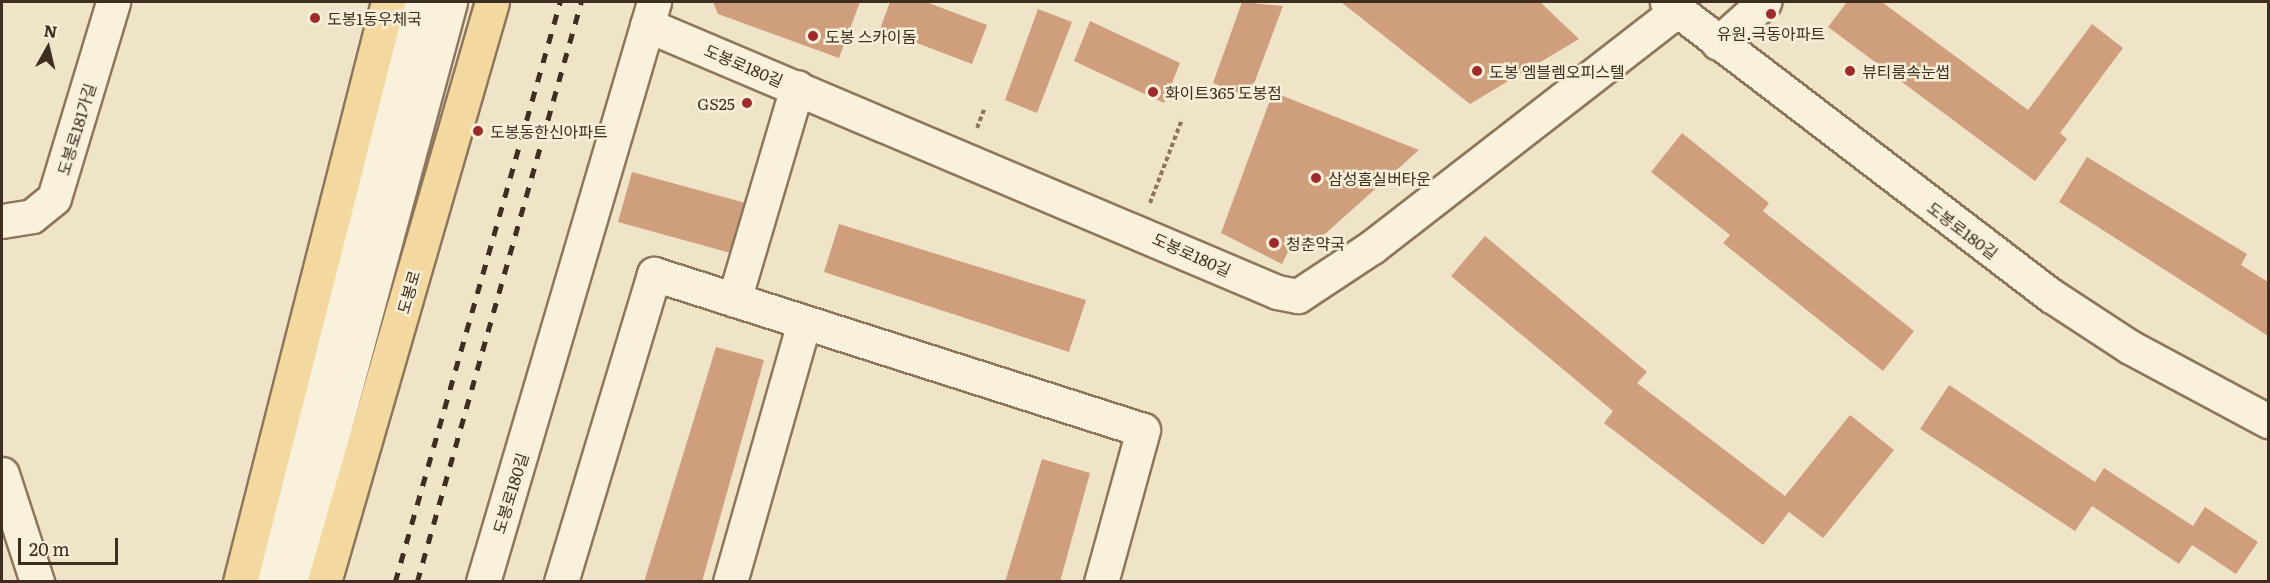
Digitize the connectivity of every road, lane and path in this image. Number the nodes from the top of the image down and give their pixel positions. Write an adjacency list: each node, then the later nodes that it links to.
1 (113, 2): 12 (street, 도봉로181가길)
2 (388, 2): 19 (main road)
3 (421, 2): 20 (street)
4 (450, 2): 21 (street)
5 (492, 2): 22 (main road, 도봉로)
6 (1764, 2): 9 (street)
7 (1672, 6): 9 (street, 도봉로180길); 13 (street, 도봉로180길)
8 (651, 13): 10 (street, 도봉로180길); 23 (street, 도봉로180길)
9 (1718, 43): 16 (street, 도봉로180길)
10 (797, 87): 13 (street, 도봉로180길); 14 (street)
11 (1182, 119): 13 (path)
12 (2, 221)
13 (1140, 232)
14 (734, 300): 15 (street); 24 (street)
15 (804, 322): 25 (street); 26 (street)
16 (2268, 421)
17 (2, 474): 18 (street)
18 (37, 582)
19 (240, 582)
20 (264, 582)
21 (293, 582)
22 (324, 582)
23 (483, 582)
24 (561, 582)
25 (730, 582)
26 (1101, 582)

